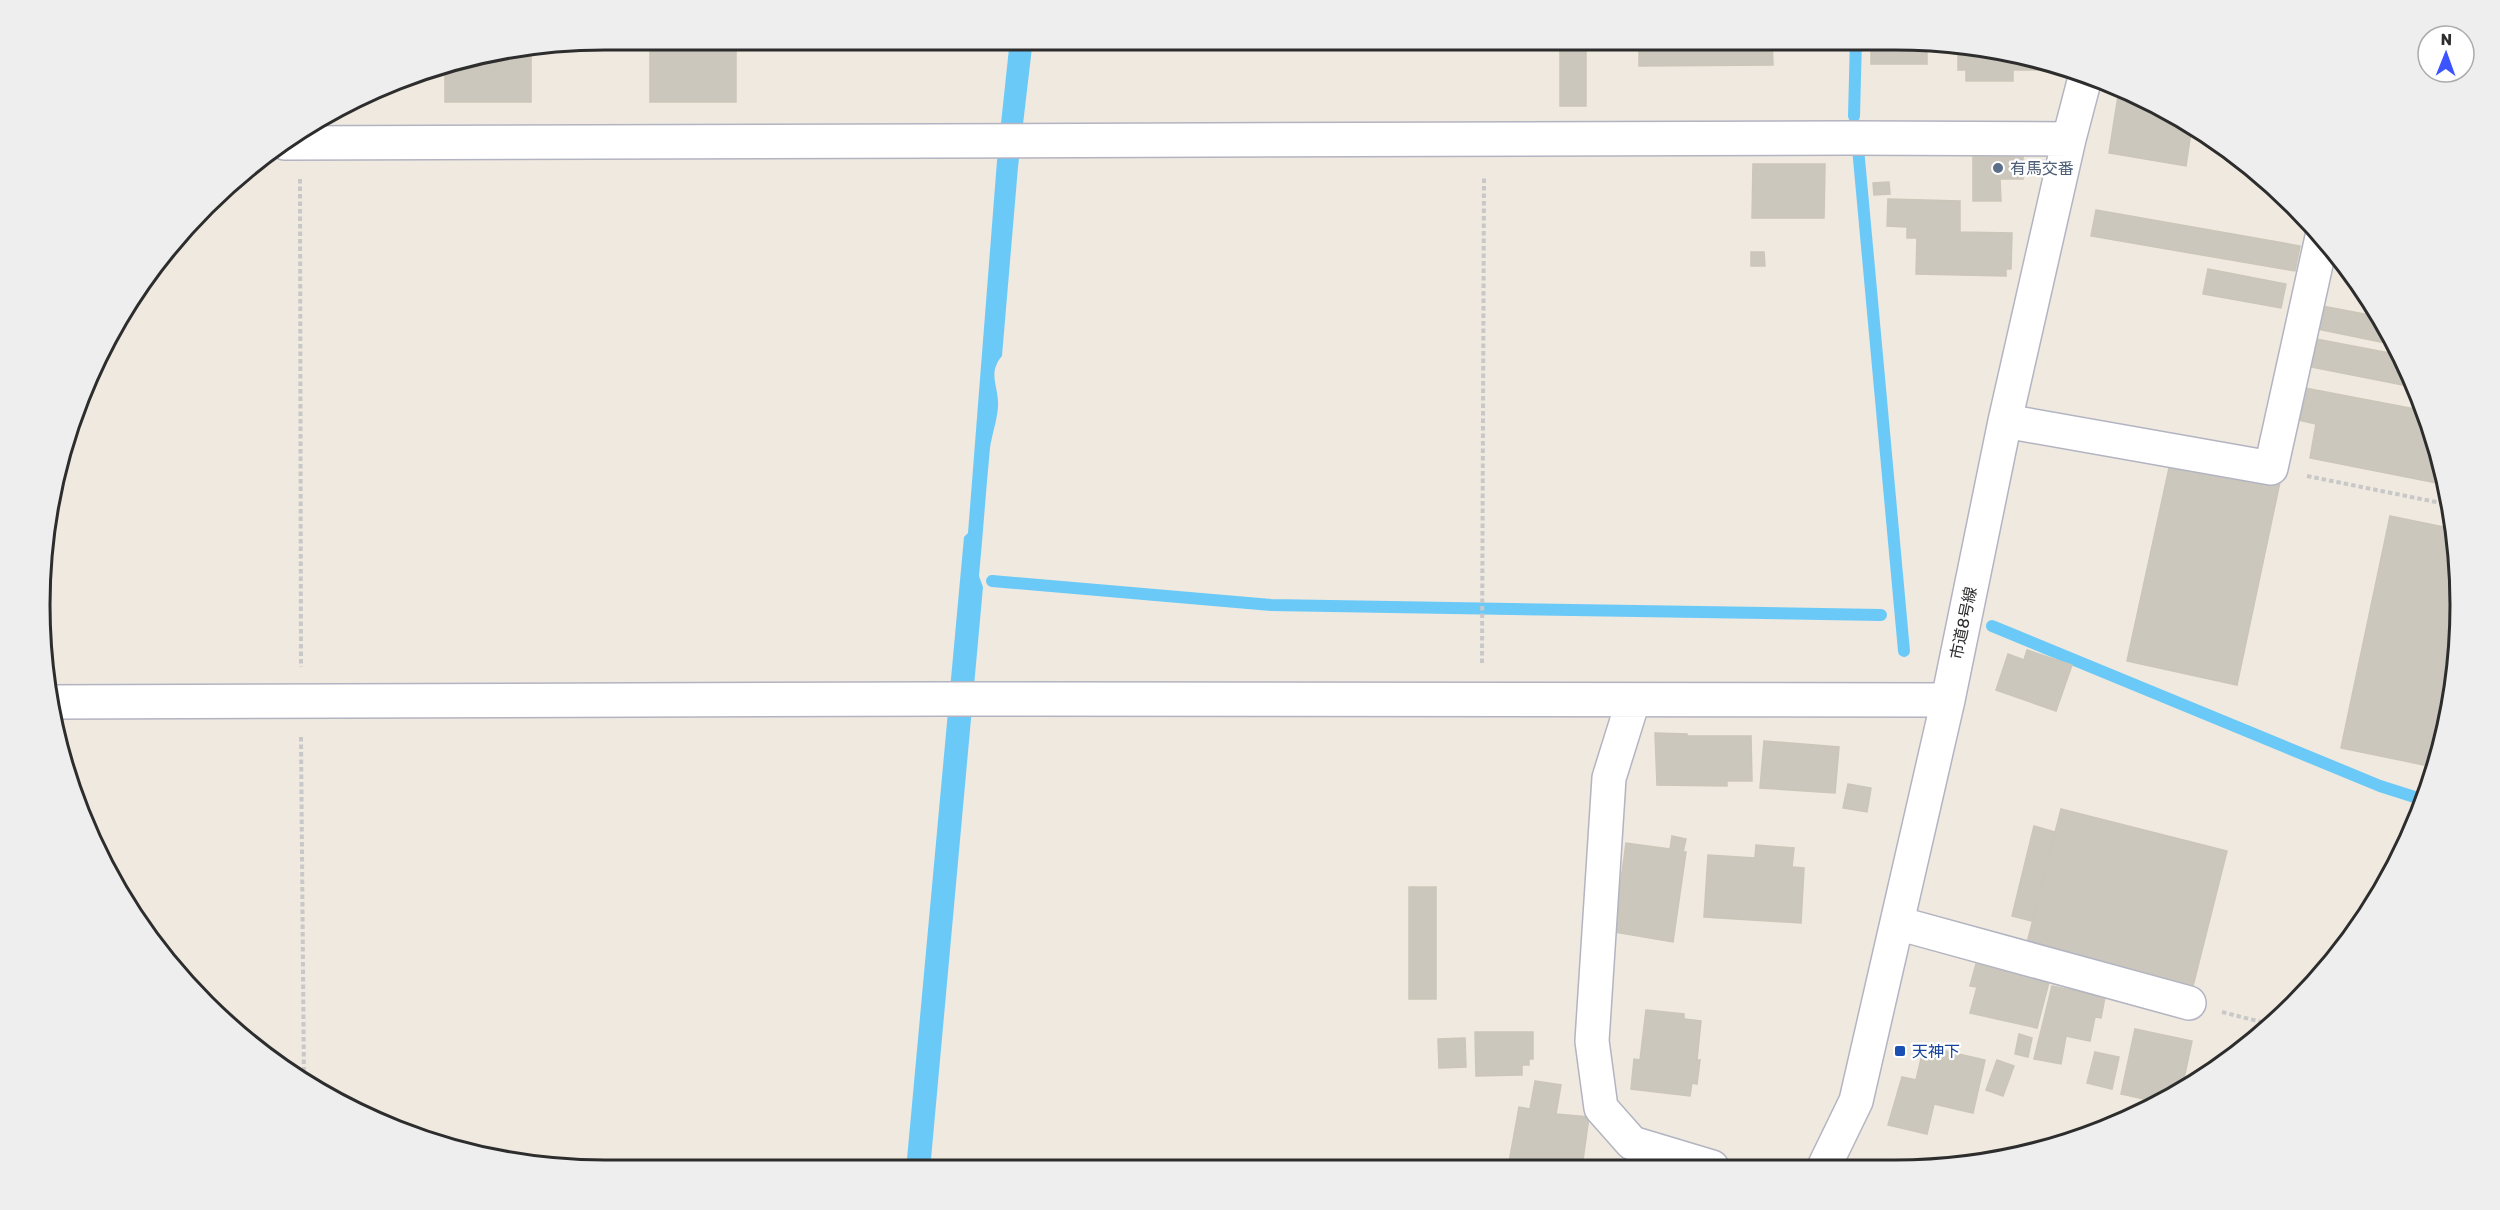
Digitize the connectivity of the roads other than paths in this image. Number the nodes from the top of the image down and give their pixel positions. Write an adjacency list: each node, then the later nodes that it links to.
1 (2084, 83): 2 (street, 市道8号線)
2 (2069, 139): 3 (street); 5 (street, 市道8号線)
3 (301, 140)
4 (2320, 247): 5 (street)
5 (2005, 421): 7 (street, 市道8号線)
6 (1634, 700): 7 (street); 8 (street); 11 (street)
7 (1948, 700): 9 (street, 市道8号線)
8 (58, 702)
9 (1897, 923): 10 (street); 13 (street, 市道8号線)
10 (2189, 1003)
11 (1632, 1155): 12 (street)
12 (1665, 1160)
13 (1827, 1160)

